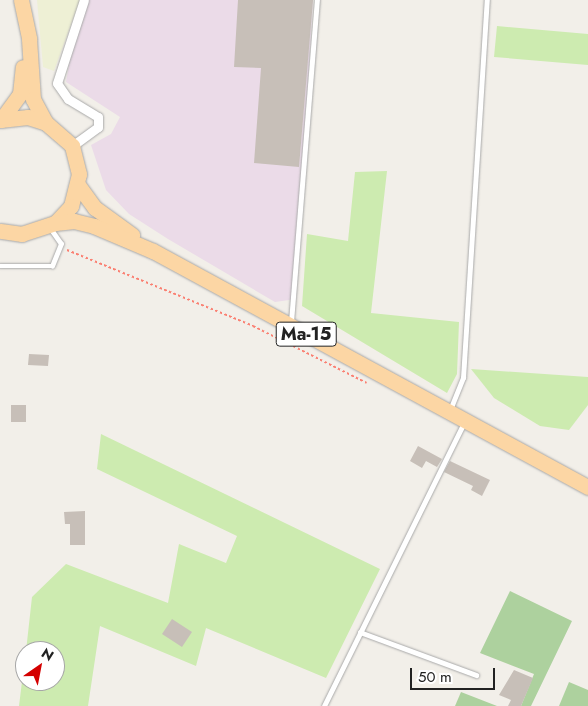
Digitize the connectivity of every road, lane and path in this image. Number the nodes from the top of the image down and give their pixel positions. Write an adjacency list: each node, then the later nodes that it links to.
1 (21, 0): 5 (main road)
2 (84, 0): 8 (street)
3 (317, 0): 15 (lane)
4 (487, 0): 17 (lane)
5 (26, 28): 6 (main road); 7 (main road)
6 (0, 120): 7 (main road)
7 (46, 123): 8 (main road)
8 (72, 146): 9 (main road)
9 (78, 185): 10 (main road); 13 (main road, Ma-15)
10 (52, 225): 11 (main road, Ma-15); 12 (lane); 13 (main road, Ma-15)
11 (0, 231)
12 (60, 248): 14 (lane); 16 (path)
13 (153, 251): 15 (main road, Ma-15)
14 (0, 266)
15 (291, 326): 17 (main road, Ma-15)
16 (375, 387)
17 (450, 412): 18 (main road, Ma-15)
18 (465, 420): 19 (main road, Ma-15); 20 (lane)
19 (588, 487)
20 (360, 632): 21 (lane); 22 (lane)
21 (476, 675)
22 (324, 706)

